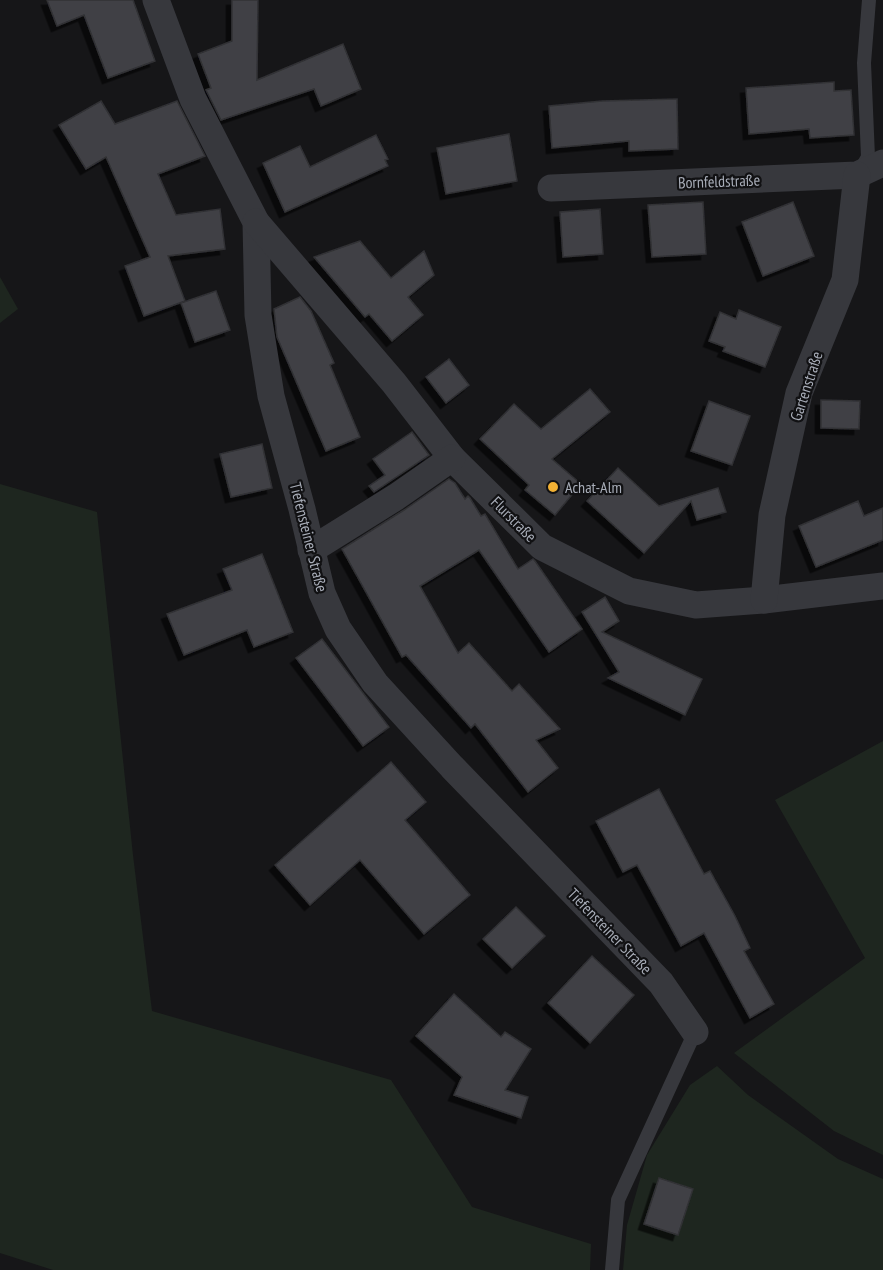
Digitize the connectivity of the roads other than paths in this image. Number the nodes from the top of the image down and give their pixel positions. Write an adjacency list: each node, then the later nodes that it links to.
1 (156, 0): 6 (street, Tiefensteiner Straße)
2 (869, 0): 4 (lane)
3 (883, 163): 4 (street, Bornfeldstraße)
4 (857, 175): 5 (street, Bornfeldstraße); 10 (street, Gartenstraße)
5 (551, 188)
6 (256, 222): 7 (street, Flurstraße); 8 (street, Tiefensteiner Straße)
7 (452, 458): 8 (street); 10 (street, Flurstraße)
8 (310, 550): 11 (street, Tiefensteiner Straße)
9 (883, 586): 10 (street, Flurstraße)
10 (764, 600)
11 (695, 1032): 12 (lane)
12 (612, 1270)

